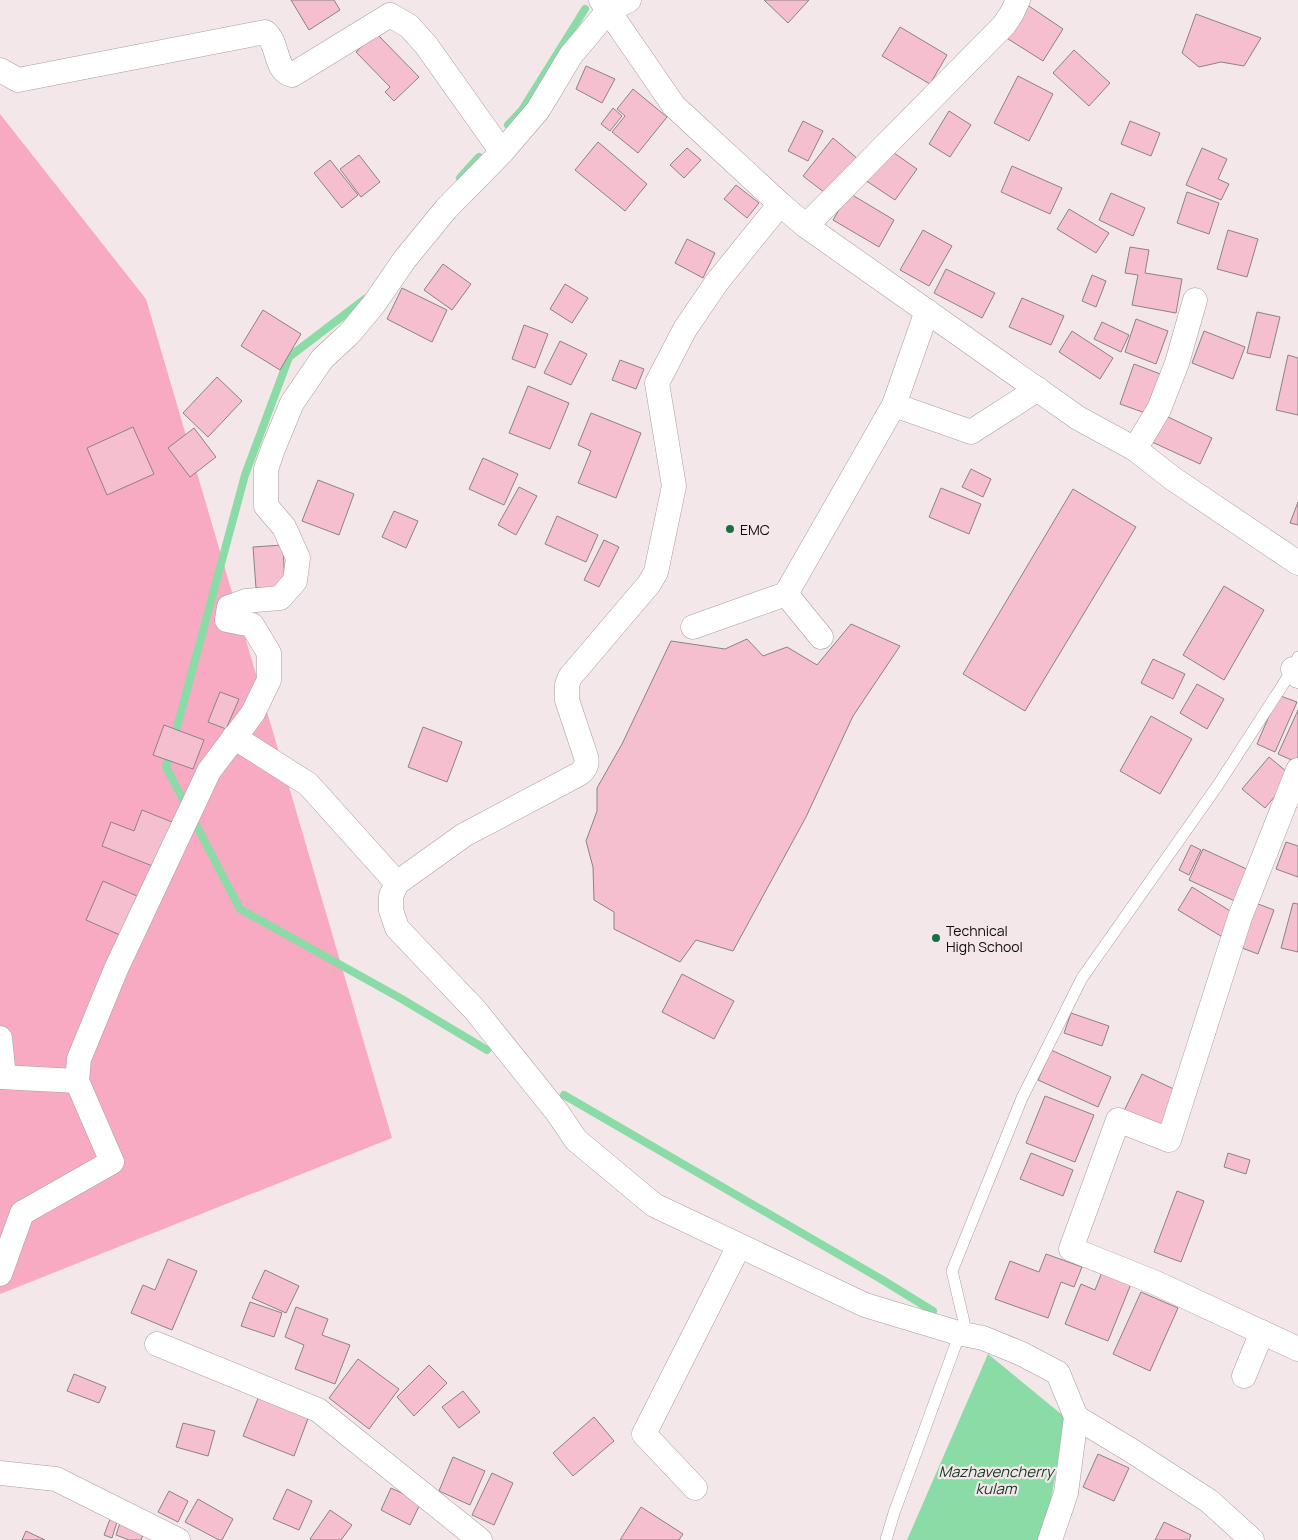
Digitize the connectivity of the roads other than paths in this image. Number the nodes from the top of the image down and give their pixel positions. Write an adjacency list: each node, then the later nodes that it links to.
1 (629, 0): 3 (street)
2 (1018, 0): 7 (street)
3 (605, 6): 5 (street); 6 (street)
4 (0, 70): 5 (street)
5 (502, 152): 18 (street)
6 (780, 204): 7 (street); 20 (street)
7 (806, 226): 9 (street)
8 (1195, 300): 12 (street)
9 (927, 311): 10 (street); 11 (street)
10 (1038, 390): 11 (street); 12 (street)
11 (894, 405): 14 (street)
12 (1135, 449): 13 (street)
13 (1298, 563)
14 (786, 594): 15 (street); 16 (street)
15 (693, 627)
16 (821, 637)
17 (1296, 668): 27 (lane)
18 (234, 738): 20 (street); 23 (street)
19 (1298, 770): 26 (street)
20 (397, 883): 24 (street)
21 (0, 1038): 22 (street)
22 (2, 1077): 23 (street)
23 (76, 1081): 25 (street)
24 (739, 1246): 27 (street); 33 (street)
25 (0, 1274)
26 (1262, 1332): 29 (street); 30 (street)
27 (958, 1333): 31 (street); 36 (lane)
28 (157, 1344): 35 (street)
29 (1298, 1349)
30 (1244, 1376)
31 (1076, 1417): 37 (street); 38 (street)
32 (0, 1473): 34 (street)
33 (695, 1488)
34 (178, 1540)
35 (480, 1540)
36 (886, 1540)
37 (1050, 1540)
38 (1252, 1540)

